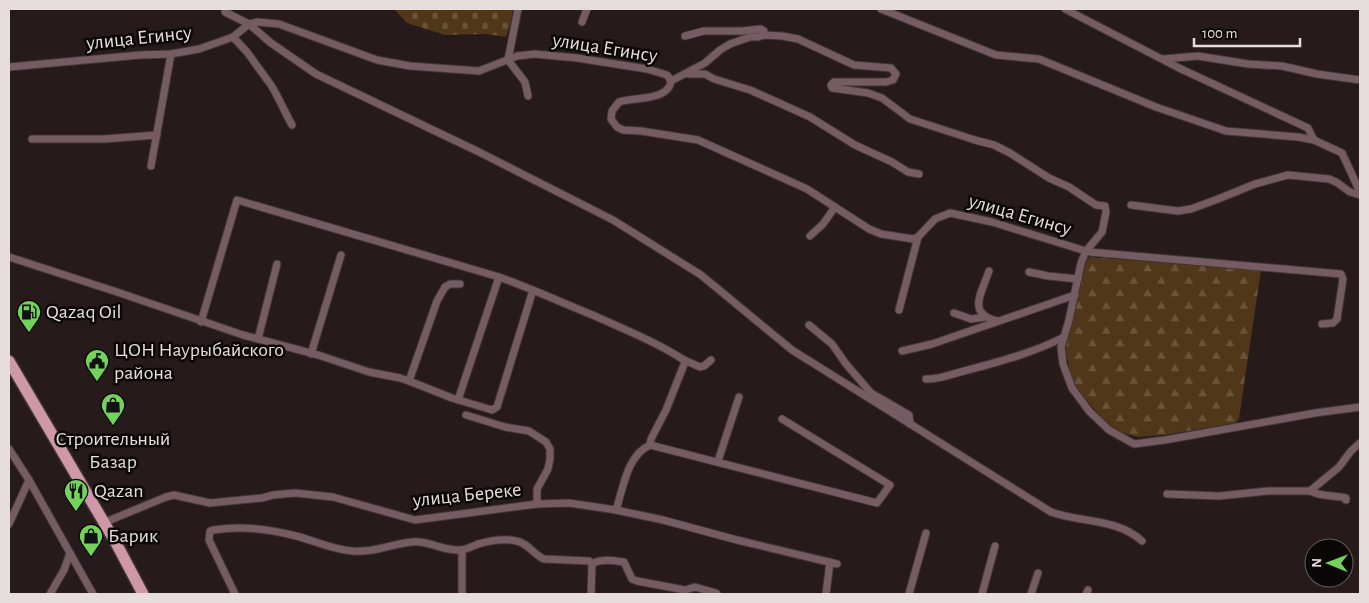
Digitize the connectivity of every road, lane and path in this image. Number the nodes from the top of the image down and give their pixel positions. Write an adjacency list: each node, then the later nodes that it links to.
1 (518, 9): 12 (street)
2 (587, 9): 6 (street)
3 (881, 9): 23 (street)
4 (1064, 9): 13 (street)
5 (225, 12): 7 (street)
6 (582, 22)
7 (249, 24): 10 (street, улица Егинсу); 12 (street, улица Егинсу); 63 (street)
8 (764, 35): 9 (street); 14 (street); 31 (street)
9 (686, 36)
10 (233, 37): 11 (street, улица Егинсу); 20 (street)
11 (171, 54): 15 (street, улица Егинсу); 21 (street)
12 (508, 60): 17 (street, улица Егинсу); 19 (street)
13 (1163, 60): 18 (street); 23 (street)
14 (701, 65): 16 (street); 17 (street)
15 (9, 67)
16 (705, 74): 17 (street); 25 (street)
17 (674, 80): 28 (street, улица Егинсу)
18 (1360, 80)
19 (528, 96)
20 (292, 125)
21 (157, 135): 22 (street); 24 (street)
22 (32, 139)
23 (1314, 140): 26 (street)
24 (151, 166)
25 (919, 174)
26 (1360, 194): 27 (street)
27 (1131, 205)
28 (835, 207): 29 (street); 30 (street, улица Егинсу)
29 (810, 236)
30 (918, 237): 31 (street, улица Егинсу); 42 (street)
31 (1086, 251): 38 (street); 47 (street, улица Егинсу)
32 (341, 255): 52 (street)
33 (9, 257): 46 (street)
34 (277, 264): 50 (street)
35 (989, 271): 44 (street)
36 (1029, 272): 38 (street)
37 (499, 277): 40 (street); 46 (street); 59 (street)
38 (1078, 279): 41 (street)
39 (460, 284): 57 (street)
40 (533, 290): 55 (street); 59 (street)
41 (1075, 295): 45 (street); 49 (street)
42 (899, 310)
43 (954, 312): 44 (street)
44 (986, 317): 45 (street)
45 (998, 321): 51 (street)
46 (202, 322): 50 (street)
47 (1322, 324)
48 (809, 325): 63 (street)
49 (1064, 337): 56 (street); 60 (street)
50 (258, 339): 52 (street)
51 (902, 351)
52 (311, 354): 57 (street)
53 (711, 360): 55 (street)
54 (9, 361): 74 (main road)
55 (686, 362): 65 (street)
56 (926, 379)
57 (409, 381): 59 (street)
58 (739, 398): 67 (street)
59 (458, 400)
60 (1360, 407)
61 (466, 415): 72 (street)
62 (782, 419): 67 (street)
63 (910, 424): 77 (street)
64 (1360, 443): 69 (street)
65 (650, 445): 67 (street); 73 (street)
66 (9, 449): 68 (street)
67 (718, 461)
68 (29, 480): 75 (street); 80 (street)
69 (1310, 491): 70 (street); 71 (street)
70 (1167, 494)
71 (1346, 500)
72 (537, 504): 73 (street, улица Береке); 74 (street, улица Береке)
73 (616, 510): 92 (street, улица Береке)
74 (103, 523): 87 (main road)
75 (9, 524)
76 (926, 533): 93 (street)
77 (1142, 541)
78 (995, 546): 94 (street)
79 (462, 550): 81 (street); 88 (street); 89 (street)
80 (70, 553): 83 (street); 84 (street)
81 (592, 564): 90 (street); 91 (street)
82 (1038, 573): 95 (street)
83 (87, 585): 85 (street); 86 (street)
84 (50, 594)
85 (82, 594)
86 (92, 594)
87 (143, 594)
88 (235, 594)
89 (462, 594)
90 (591, 594)
91 (717, 594)
92 (826, 594)
93 (909, 594)
94 (982, 594)
95 (1031, 594)

